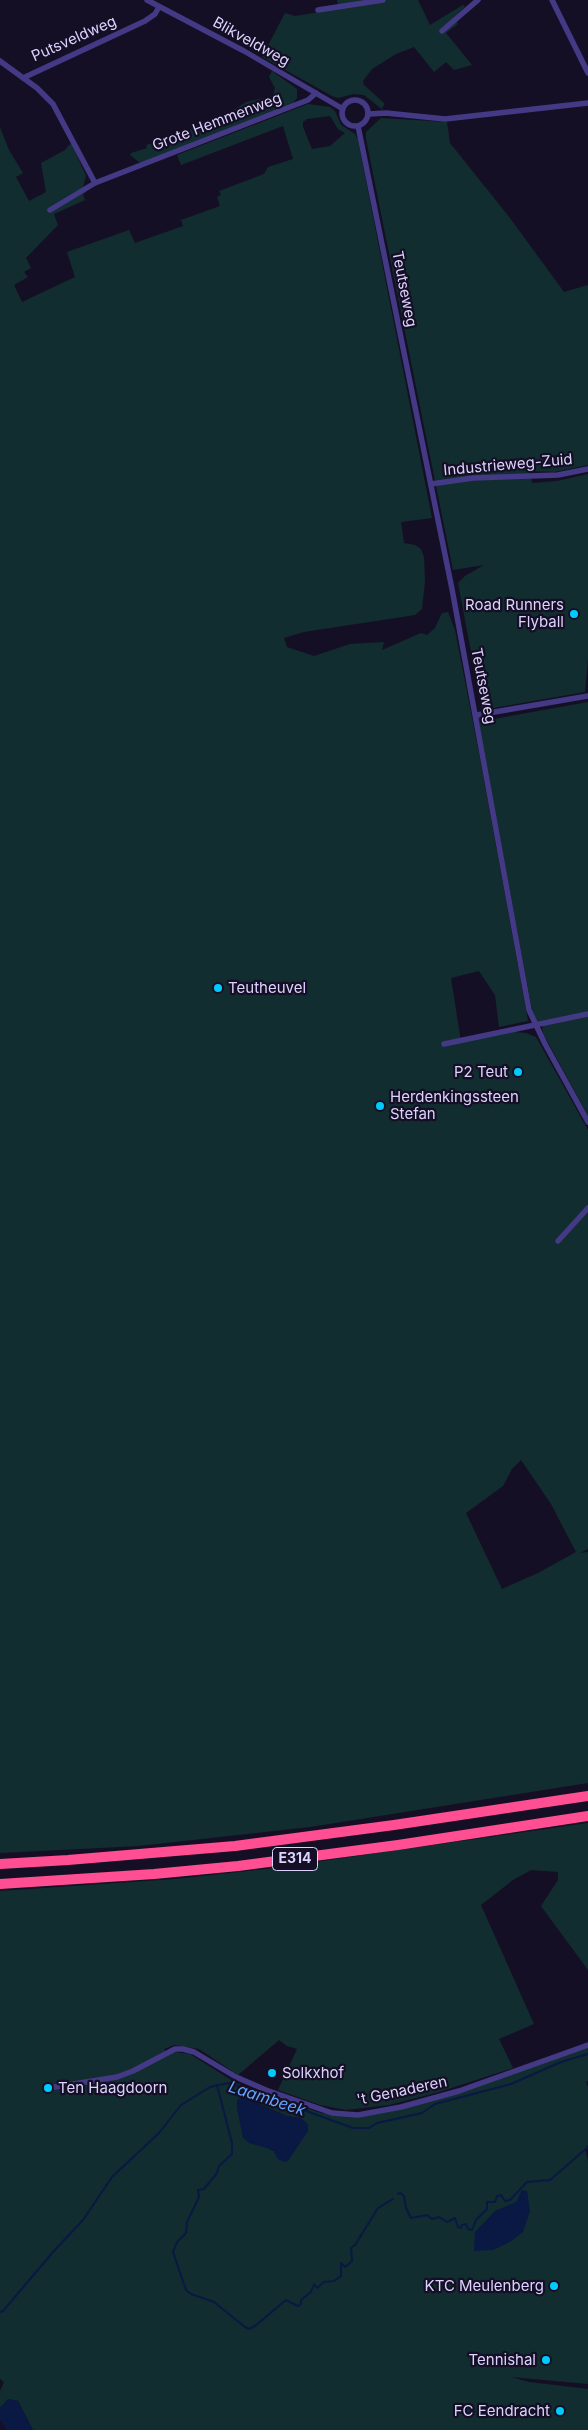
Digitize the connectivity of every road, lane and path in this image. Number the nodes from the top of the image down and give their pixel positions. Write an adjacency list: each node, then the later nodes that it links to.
1 (147, 0): 5 (street, Blikveldweg)
2 (383, 0): 6 (street)
3 (478, 0): 7 (street)
4 (552, 0): 9 (street)
5 (159, 7): 10 (street, Putsveldweg); 11 (street, Blikveldweg)
6 (318, 10)
7 (442, 31)
8 (0, 61): 10 (street)
9 (588, 73)
10 (23, 78): 16 (street)
11 (316, 93): 13 (street); 16 (street, Grote Hemmenweg)
12 (588, 103): 14 (street)
13 (343, 109): 14 (street); 15 (street)
14 (369, 114): 15 (street)
15 (358, 126): 19 (street, Teutseweg)
16 (96, 183): 17 (street, Grote Hemmenweg)
17 (50, 210)
18 (588, 469): 19 (street, Industrieweg-Zuid)
19 (431, 484): 21 (street, Teutseweg)
20 (588, 696): 21 (street)
21 (477, 715): 23 (street, Teutseweg)
22 (588, 1014): 23 (street)
23 (535, 1026): 24 (street); 25 (street, Teutseweg)
24 (444, 1044)
25 (588, 1122)
26 (588, 1208): 27 (street)
27 (558, 1241)
28 (588, 1796): 30 (highway, E314)
29 (588, 1816): 31 (highway, E314)
30 (0, 1864)
31 (0, 1884)
32 (588, 2045): 33 (street, 't Genaderen)
33 (55, 2087)

